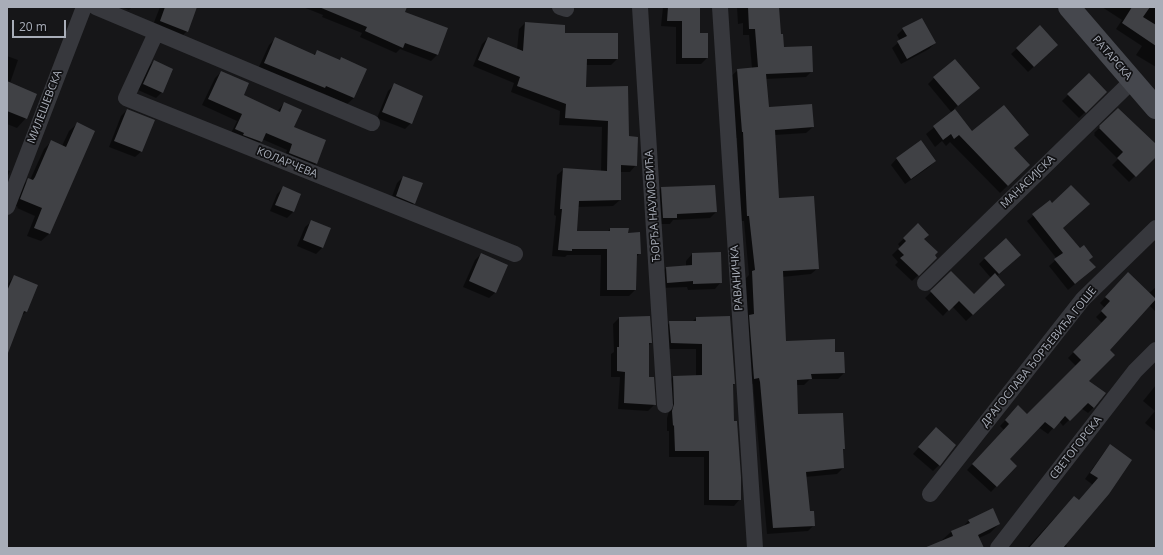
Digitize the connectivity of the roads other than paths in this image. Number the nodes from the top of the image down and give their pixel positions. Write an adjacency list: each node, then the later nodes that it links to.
1 (84, 7): 10 (street, МИЛЕШЕВСКА)
2 (96, 7): 6 (street)
3 (640, 7): 15 (street, ЂОРЂА НАУМОВИЋА)
4 (720, 7): 17 (street, РАВАНИЧКА)
5 (1068, 7): 7 (street, РАТАРСКА)
6 (156, 33): 9 (street); 12 (street, КОЛАРЧЕВА)
7 (1132, 81): 8 (street, РАТАРСКА); 13 (street, МАНАСИЈСКА)
8 (1156, 108)
9 (372, 123)
10 (7, 207)
11 (1156, 228): 16 (street, ДРАГОСЛАВА ЂОРЂЕВИЋА ГОШЕ)
12 (515, 254)
13 (925, 283)
14 (1156, 350): 18 (street, СВЕТОГОРСКА)
15 (665, 405)
16 (930, 494)
17 (755, 548)
18 (998, 548)

